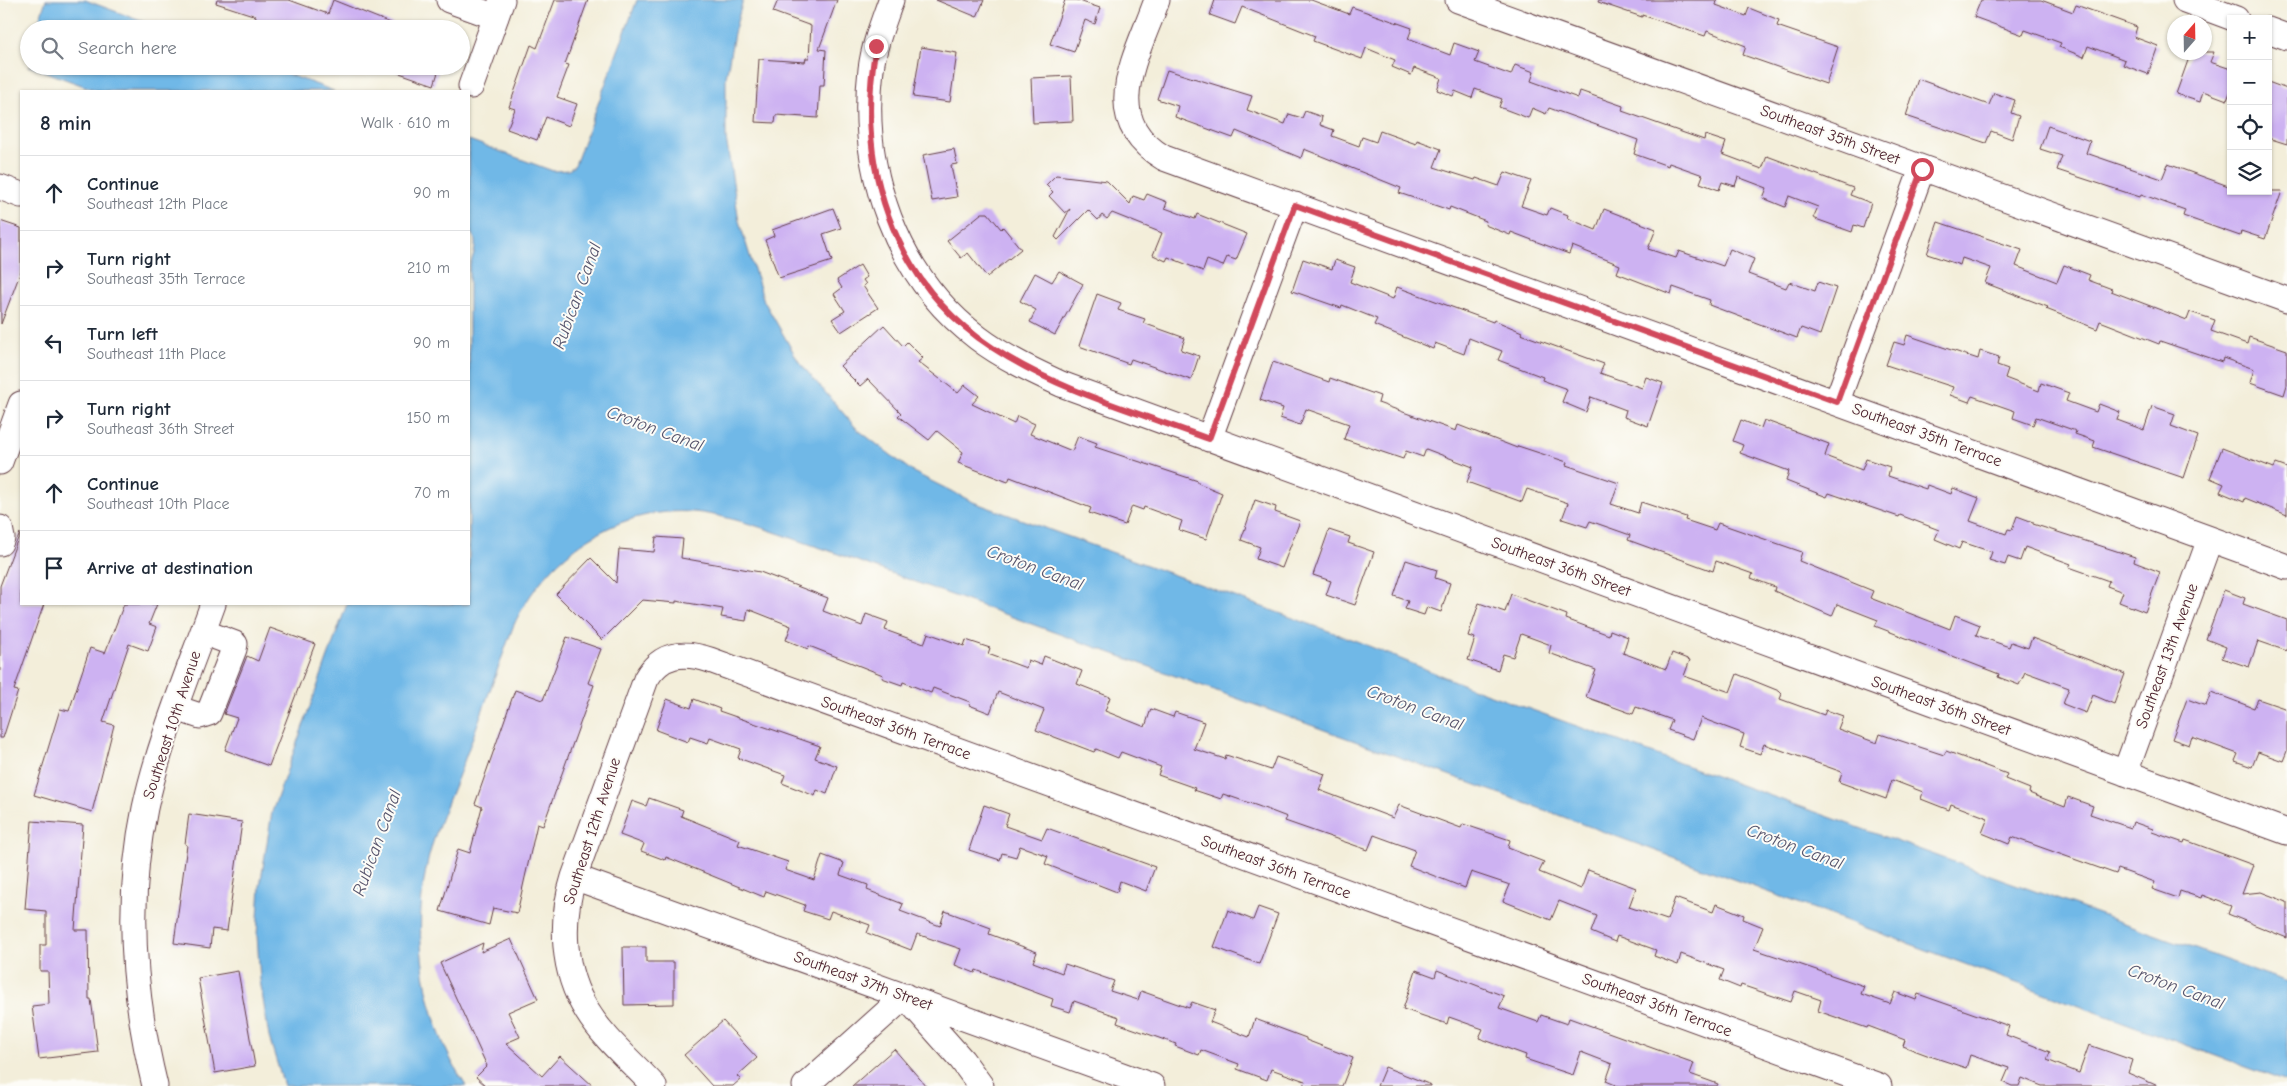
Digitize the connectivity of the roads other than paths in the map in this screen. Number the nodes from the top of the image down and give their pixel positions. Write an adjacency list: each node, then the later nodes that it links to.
1 (449, 0): 6 (street)
2 (891, 0): 18 (street, Southeast 36th Street)
3 (1157, 0): 14 (street, Southeast 35th Terrace)
4 (1458, 0): 11 (street, Southeast 35th Street)
5 (2185, 0): 7 (street)
6 (499, 9): 10 (street)
7 (2227, 16)
8 (2272, 31): 9 (street)
9 (2287, 37)
10 (471, 86)
11 (1922, 169): 15 (street, Southeast 35th Street); 16 (street)
12 (0, 187): 13 (street)
13 (20, 195)
14 (1295, 205): 16 (street, Southeast 35th Terrace); 18 (street)
15 (2285, 292)
16 (1837, 402): 21 (street, Southeast 35th Terrace)
17 (20, 407): 19 (street)
18 (1209, 439): 28 (street, Southeast 36th Street)
19 (0, 462)
20 (0, 528): 22 (street)
21 (2210, 538): 23 (street, Southeast 35th Terrace); 28 (street, Southeast 13th Avenue)
22 (0, 543)
23 (2287, 567)
24 (213, 605): 25 (street, Southeast 10th Avenue)
25 (203, 632): 27 (street, Southeast 10th Avenue); 27 (street)
26 (672, 656): 30 (street, Southeast 12th Avenue); 37 (street, Southeast 36th Terrace)
27 (176, 708): 32 (street, Southeast 10th Avenue)
28 (2125, 773): 29 (street, Southeast 36th Street)
29 (2287, 832)
30 (574, 877): 31 (street, Southeast 37th Street); 33 (street, Southeast 12th Avenue)
31 (906, 996): 34 (street); 35 (street); 36 (street, Southeast 37th Street)
32 (155, 1086)
33 (654, 1086)
34 (805, 1086)
35 (981, 1086)
36 (1152, 1086)
37 (1879, 1086)

